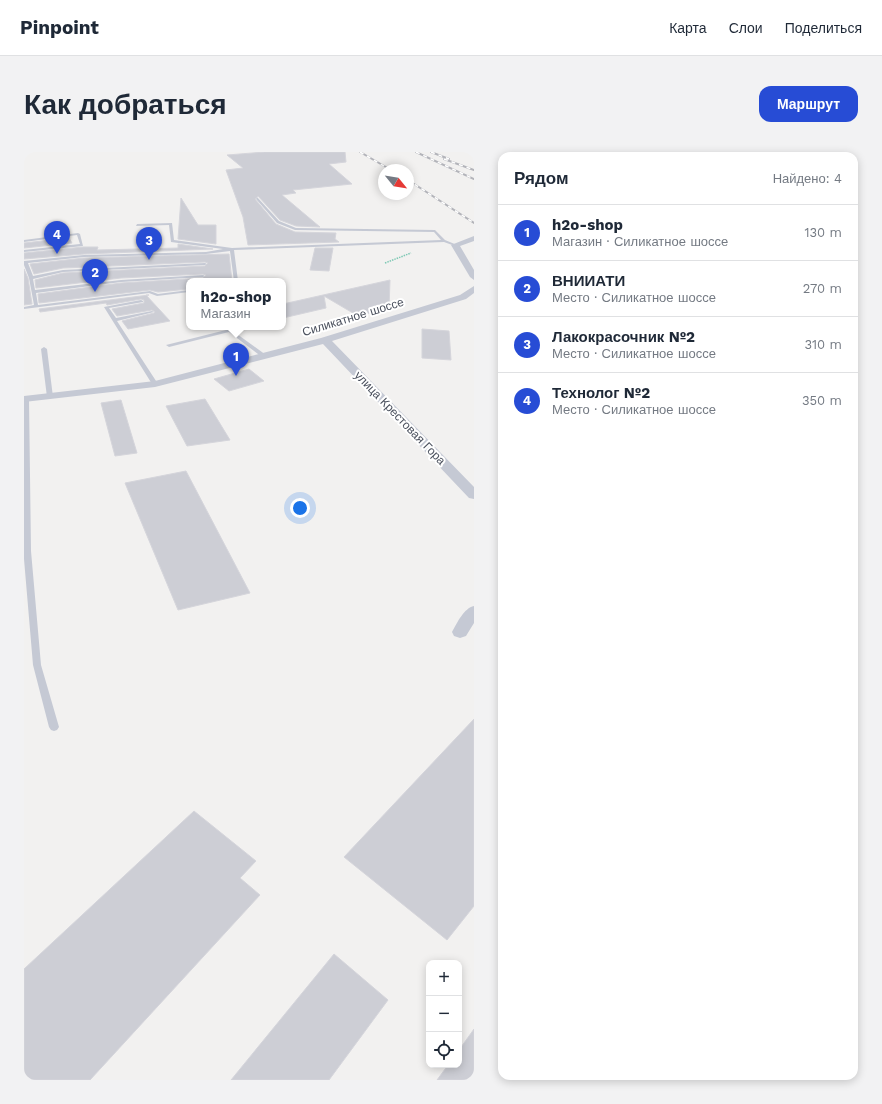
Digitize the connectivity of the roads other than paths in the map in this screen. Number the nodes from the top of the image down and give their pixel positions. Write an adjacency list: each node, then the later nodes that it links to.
1 (257, 198): 5 (lane)
2 (137, 224): 7 (lane)
3 (474, 238): 6 (street)
4 (24, 241): 8 (lane)
5 (444, 241): 6 (lane); 7 (lane)
6 (455, 244): 11 (street)
7 (232, 249): 12 (lane); 13 (lane)
8 (24, 251)
9 (205, 264): 12 (lane)
10 (203, 276): 16 (lane)
11 (474, 277)
12 (31, 278): 16 (lane)
13 (236, 278)
14 (474, 289): 22 (street, Силикатное шоссе)
15 (186, 291): 18 (lane)
16 (33, 292): 18 (lane)
17 (141, 301): 21 (lane)
18 (36, 306): 19 (lane)
19 (24, 308)
20 (152, 312): 21 (lane)
21 (115, 320): 26 (lane)
22 (325, 340): 25 (street, Силикатное шоссе); 29 (street, улица Крестовая Гора)
23 (169, 345): 25 (lane)
24 (44, 349): 27 (lane)
25 (264, 356): 26 (street, Силикатное шоссе)
26 (155, 384): 27 (street, Силикатное шоссе)
27 (50, 396): 28 (street, Силикатное шоссе)
28 (25, 399): 32 (lane)
29 (474, 495)
30 (474, 611): 31 (street)
31 (460, 632)
32 (54, 727)

